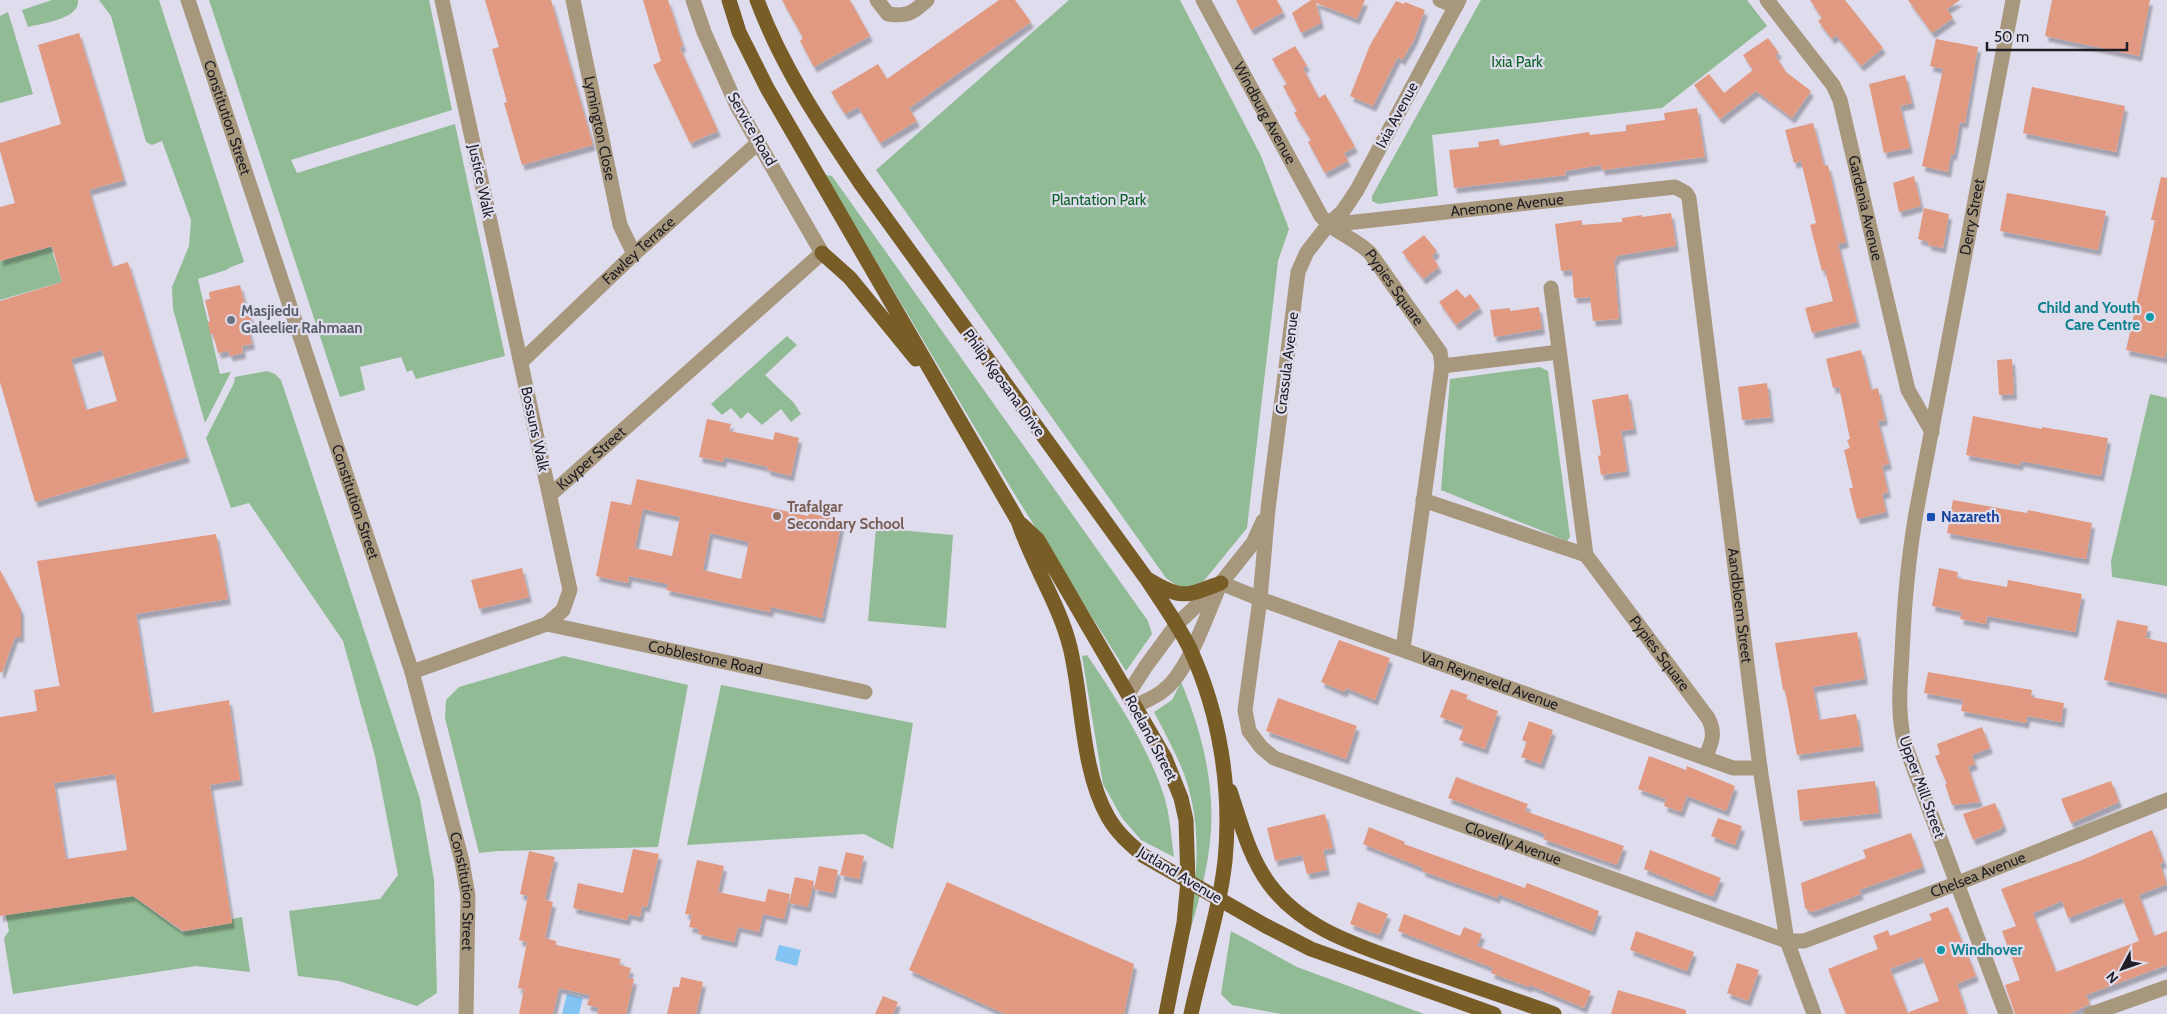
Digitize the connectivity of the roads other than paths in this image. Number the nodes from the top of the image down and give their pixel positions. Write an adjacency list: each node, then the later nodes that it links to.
1 (188, 0): 38 (street, Constitution Street)
2 (442, 0): 22 (street, Justice Walk)
3 (573, 0): 19 (street, Lymington Close)
4 (693, 0): 15 (street, Service Road)
5 (729, 0): 24 (main road)
6 (757, 0): 31 (main road, Philip Kgosana Drive)
7 (877, 0): 8 (street)
8 (927, 0)
9 (1203, 0): 17 (street, Windburg Avenue)
10 (1440, 0): 13 (street)
11 (1767, 0): 25 (street, Gardenia Avenue)
12 (2001, 0): 14 (street)
13 (1457, 3): 17 (street, Ixia Avenue)
14 (2012, 6): 25 (street, Derry Street)
15 (759, 142): 18 (street, Service Road); 19 (street, Fawley Terrace)
16 (1686, 193): 17 (street, Anemone Avenue); 43 (street, Aandbloem Street)
17 (1328, 225): 23 (street, Pypies Square); 28 (street, Crassula Avenue)
18 (822, 253): 24 (main road); 26 (street, Kuyper Street)
19 (634, 254): 22 (street, Fawley Terrace)
20 (1551, 288): 21 (street, Pypies Square)
21 (1559, 352): 23 (street); 30 (street, Pypies Square)
22 (521, 362): 26 (street, Bossuns Walk)
23 (1442, 366): 27 (street, Pypies Square)
24 (938, 384): 29 (main road)
25 (1932, 432): 46 (street, Upper Mill Street)
26 (550, 496): 34 (street, Kuyper Street)
27 (1424, 500): 30 (street); 36 (street, Pypies Square)
28 (1268, 509): 32 (street, Crassula Avenue); 33 (street, Crassula Avenue)
29 (1018, 521): 40 (main road, Roeland Street); 52 (main road, Jutland Avenue, bridge)
30 (1586, 555): 42 (street, Pypies Square)
31 (1146, 578): 32 (main road); 35 (main road, Philip Kgosana Drive)
32 (1221, 583): 33 (street, Van Reyneveld Avenue); 35 (street, Crassula Avenue); 37 (street, Crassula Avenue)
33 (1260, 599): 36 (street, Van Reyneveld Avenue); 41 (street, Crassula Avenue)
34 (547, 624): 38 (street, Kuyper Street); 39 (street, Cobblestone Road)
35 (1177, 624): 37 (main road, Philip Kgosana Drive); 40 (street, Crassula Avenue)
36 (1403, 649): 42 (street, Van Reyneveld Avenue)
37 (1190, 651): 40 (street, Crassula Avenue); 44 (main road, Philip Kgosana Drive)
38 (412, 672): 49 (street, Constitution Street)
39 (865, 692)
40 (1131, 700): 50 (main road, Roeland Street)
41 (1249, 731): 47 (street, Clovelly Avenue)
42 (1705, 758): 43 (street, Van Reyneveld Avenue)
43 (1760, 768): 47 (street, Aandbloem Street)
44 (1224, 775): 51 (main road); 53 (main road)
45 (2167, 800): 46 (street, Chelsea Avenue)
46 (1958, 883): 47 (street, Chelsea Avenue); 55 (street, Upper Mill Street)
47 (1788, 941): 54 (street, Aandbloem Street)
48 (2167, 987): 56 (street)
49 (466, 1014)
50 (1166, 1014)
51 (1191, 1014)
52 (1494, 1014)
53 (1554, 1014)
54 (1814, 1014)
55 (2006, 1014)
56 (2091, 1014)

